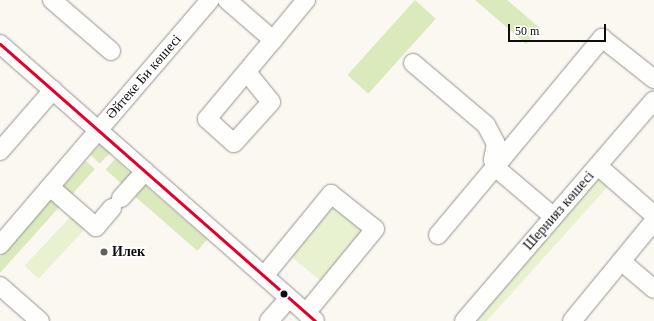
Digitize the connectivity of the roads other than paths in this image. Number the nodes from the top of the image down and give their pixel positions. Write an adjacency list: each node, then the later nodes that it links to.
1 (52, 0): 7 (street)
2 (210, 0): 13 (street, Әйтеке Би көшесі)
3 (227, 0): 5 (street)
4 (306, 0): 5 (street)
5 (273, 40): 9 (street)
6 (0, 44): 11 (street)
7 (111, 51)
8 (413, 63): 15 (street)
9 (247, 72)
10 (654, 79): 15 (street)
11 (53, 90): 13 (street); 14 (street)
12 (654, 100): 16 (street, Шернияз көшесі)
13 (99, 130): 17 (street); 18 (street, Әйтеке Би көшесі)
14 (0, 151)
15 (495, 166): 20 (street); 22 (street)
16 (598, 166): 19 (street); 20 (street, Шернияз көшесі)
17 (145, 171): 18 (street); 25 (street)
18 (50, 187): 23 (street, Әйтеке Би көшесі)
19 (654, 215)
20 (554, 217): 32 (street, Шернияз көшесі)
21 (654, 221): 24 (street)
22 (438, 235)
23 (0, 245)
24 (621, 261): 27 (street); 33 (street)
25 (264, 276): 28 (street); 29 (street)
26 (0, 286): 30 (street)
27 (654, 289)
28 (289, 298): 29 (street); 31 (street)
29 (310, 317)
30 (37, 320)
31 (269, 321)
32 (464, 321)
33 (572, 321)

